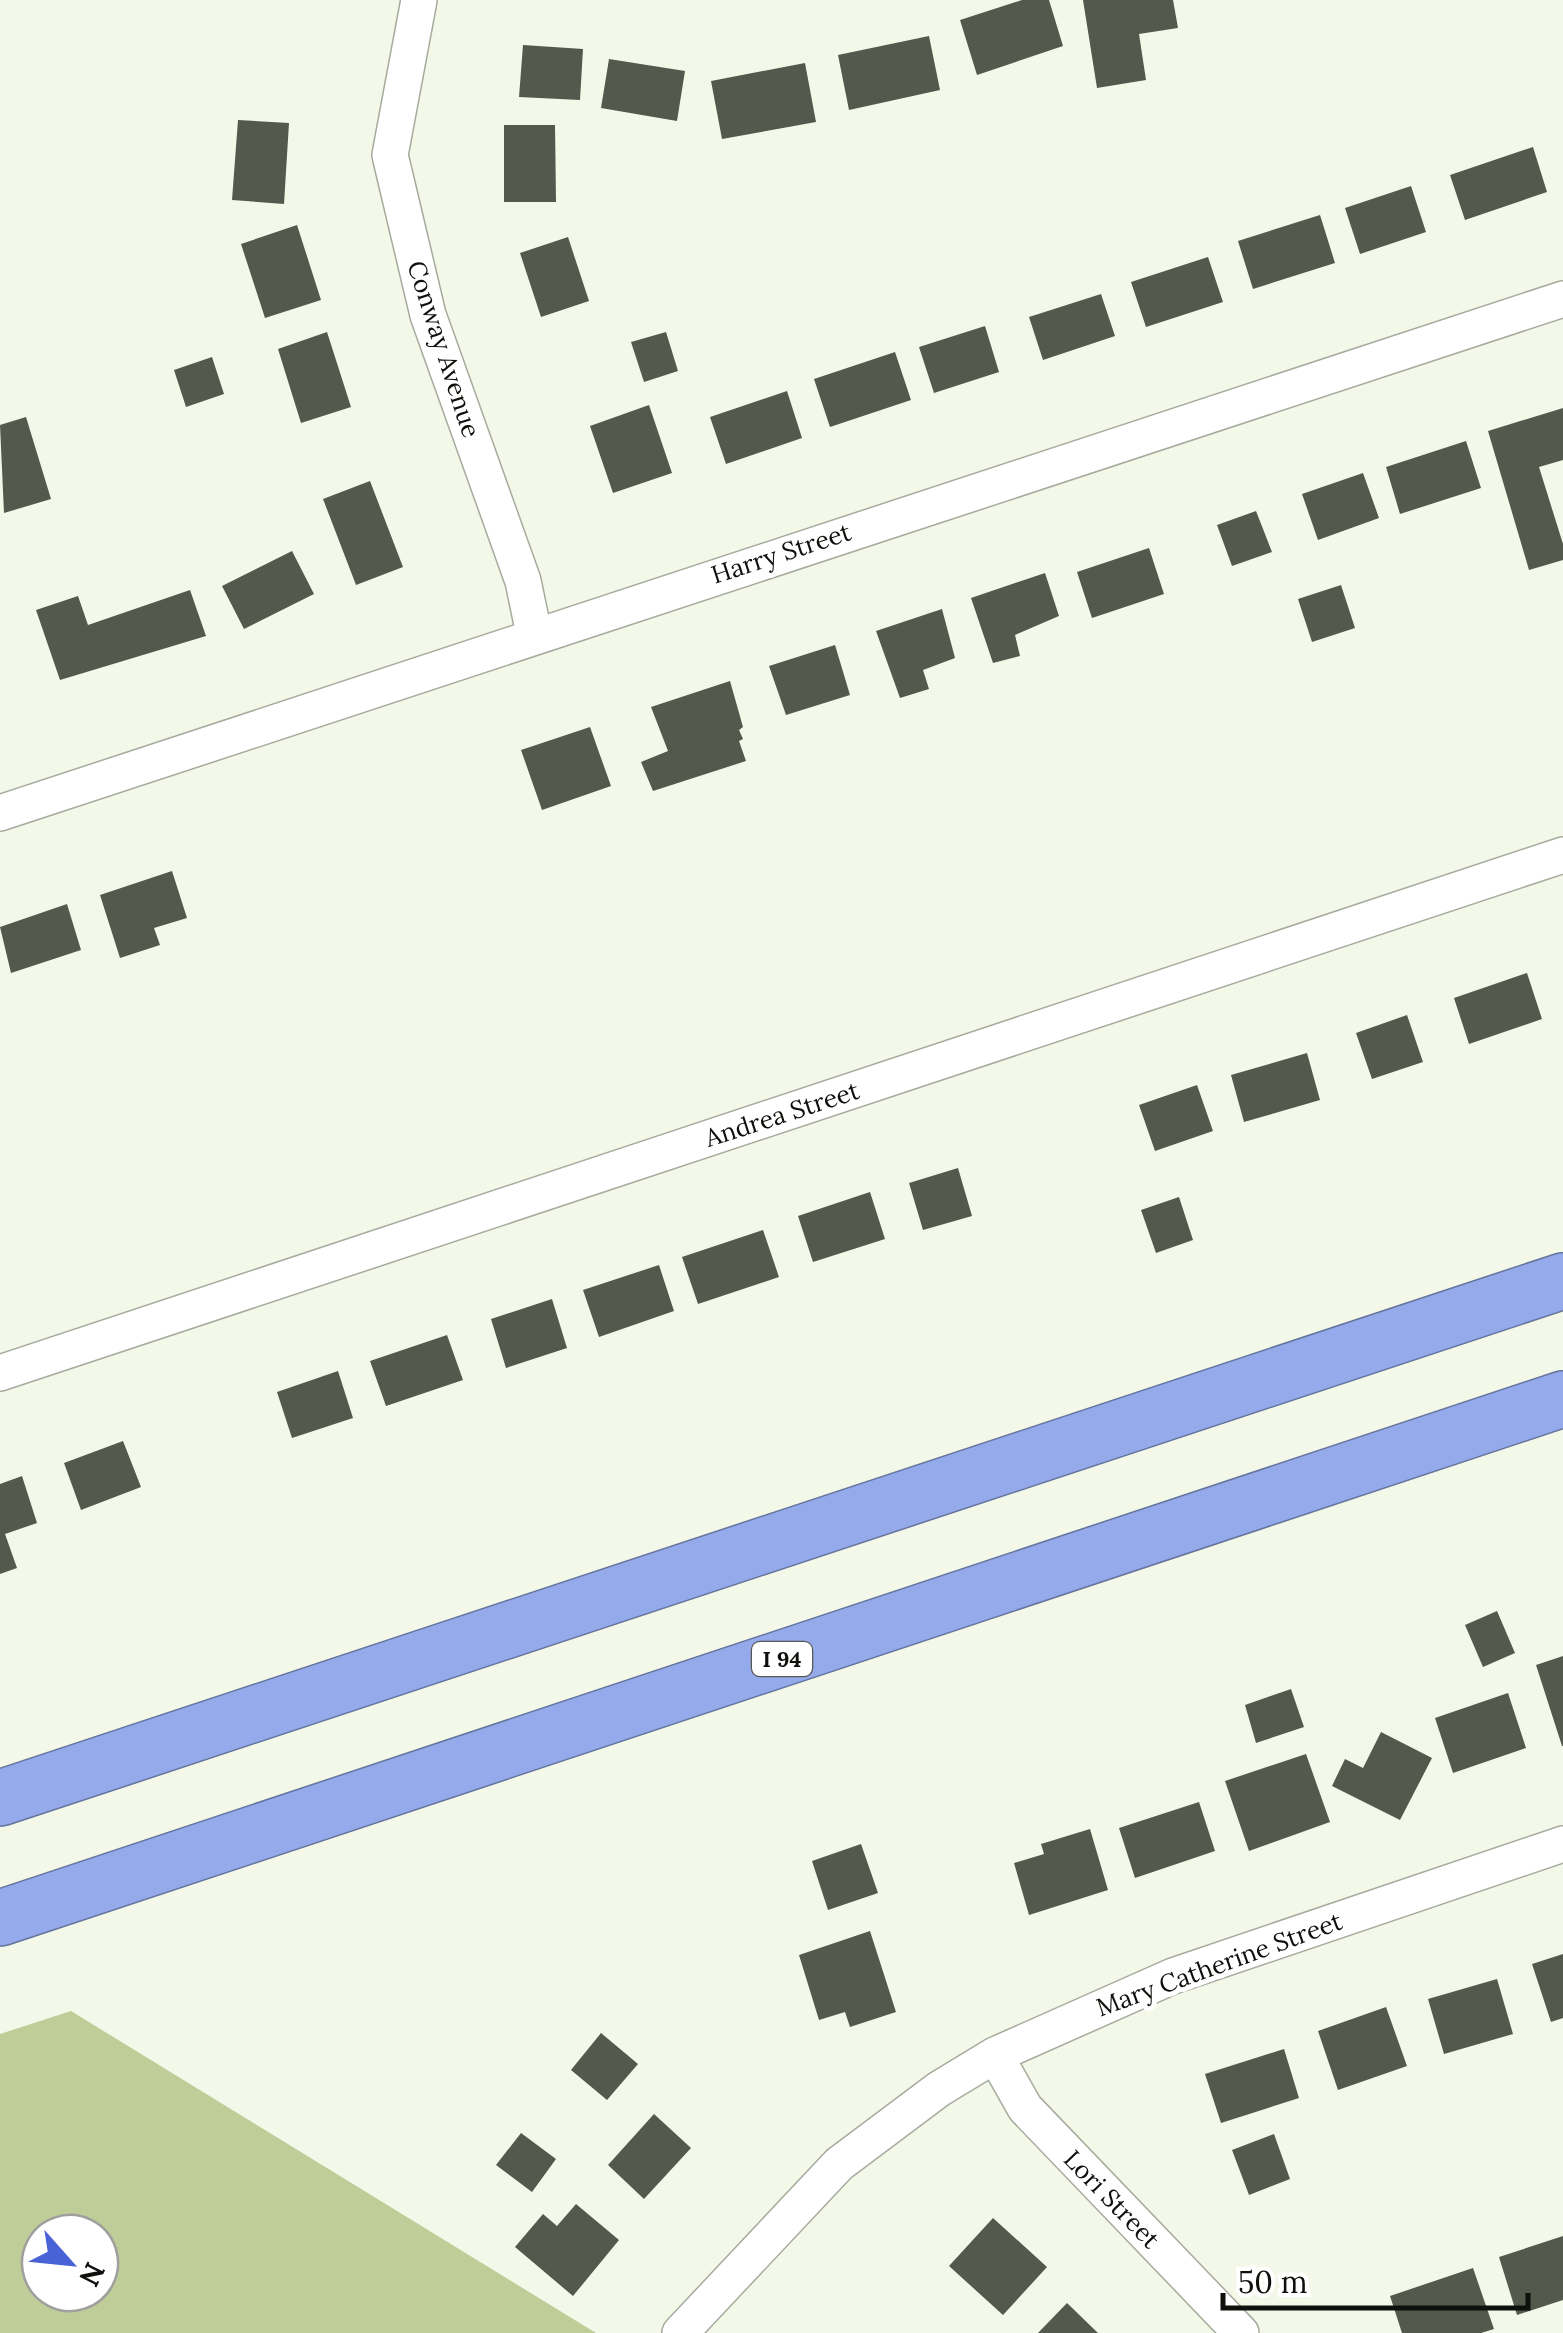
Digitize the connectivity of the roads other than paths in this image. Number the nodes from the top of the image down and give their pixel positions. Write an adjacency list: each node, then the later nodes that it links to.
1 (419, 0): 3 (street, Conway Avenue)
2 (1563, 299): 3 (street, Harry Street)
3 (534, 634): 4 (street, Harry Street)
4 (0, 812)
5 (1563, 855): 7 (street, Andrea Street)
6 (1563, 1281): 9 (highway)
7 (0, 1373)
8 (1563, 1399): 11 (highway, I 94)
9 (0, 1798)
10 (1563, 1844): 12 (street, Mary Catherine Street)
11 (0, 1918)
12 (995, 2056): 13 (street, Mary Catherine Street); 14 (street, Lori Street)
13 (680, 2333)
14 (1241, 2333)

